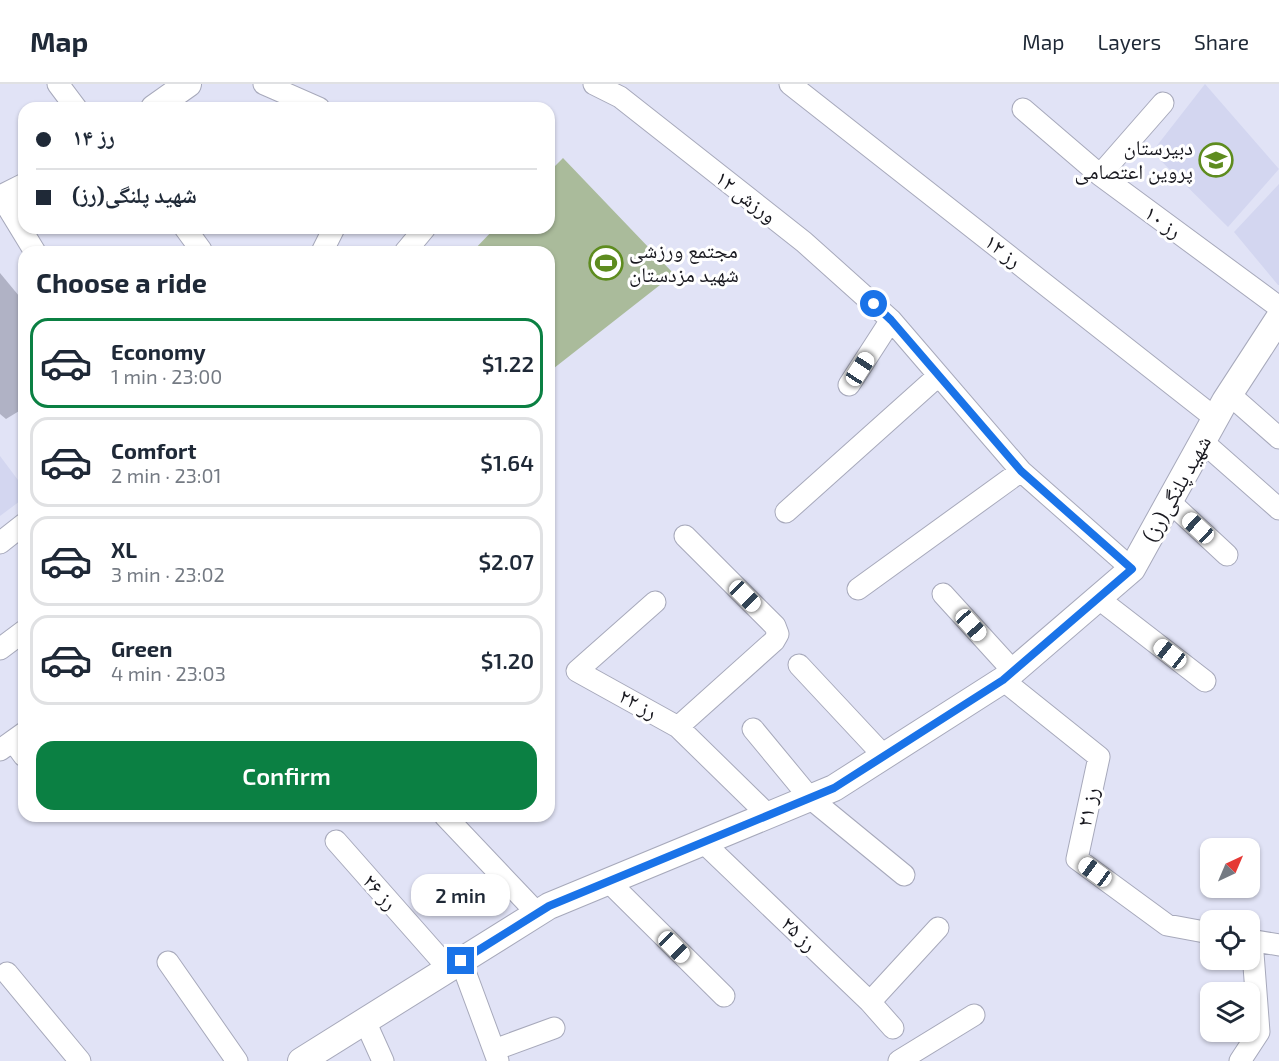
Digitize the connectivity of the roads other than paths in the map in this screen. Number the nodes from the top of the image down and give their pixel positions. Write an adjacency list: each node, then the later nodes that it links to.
1 (58, 84): 6 (street)
2 (188, 84): 7 (street)
3 (264, 84): 8 (street)
4 (594, 84): 18 (street, ورزش ۱۲)
5 (790, 84): 22 (street, رز ۱۲)
6 (72, 102)
7 (162, 102)
8 (300, 102)
9 (1163, 103): 11 (street)
10 (1023, 109): 11 (street, رز ۱۰)
11 (1100, 175): 16 (street, رز ۱۰)
12 (9, 195): 13 (street)
13 (18, 215)
14 (419, 234): 15 (street)
15 (410, 246)
16 (1279, 307)
17 (1279, 318): 21 (street, شهید پلنگی(رز))
18 (891, 320): 19 (street, ورزش ۱۲); 20 (street)
19 (938, 376): 25 (street, ورزش ۱۲); 28 (street)
20 (849, 385)
21 (1229, 394): 22 (street, شهید پلنگی(رز)); 23 (street)
22 (1215, 418): 24 (street, شهید پلنگی(رز))
23 (1279, 438)
24 (1203, 441): 26 (street, شهید پلنگی(رز)); 27 (street)
25 (1021, 471): 33 (street, ورزش ۱۲); 34 (street)
26 (1170, 502): 32 (street); 33 (street, شهید پلنگی(رز))
27 (1279, 509)
28 (786, 512)
29 (18, 529): 31 (street)
30 (685, 536): 43 (street)
31 (0, 543)
32 (1227, 555)
33 (1132, 569): 36 (street, شهید پلنگی(رز))
34 (858, 589)
35 (943, 594): 41 (street)
36 (1099, 599): 41 (street, شهید پلنگی(رز)); 42 (street)
37 (655, 602): 43 (street, رز ۲۲)
38 (18, 636): 39 (street)
39 (0, 649)
40 (799, 665): 45 (street)
41 (1009, 676): 45 (street, شهید پلنگی(رز)); 55 (street, رز ۲۱)
42 (1205, 681)
43 (678, 727): 47 (street, رز ۲۲)
44 (753, 729): 46 (street)
45 (884, 756): 46 (street, شهید پلنگی(رز))
46 (810, 798): 47 (street, شهید پلنگی(رز)); 51 (street)
47 (768, 815): 50 (street, شهید پلنگی(رز))
48 (451, 822): 53 (street)
49 (336, 841): 59 (street, رز ۲۶)
50 (703, 842): 52 (street, شهید پلنگی(رز)); 63 (street, رز ۲۵)
51 (904, 874)
52 (608, 881): 53 (street, شهید پلنگی(رز)); 62 (street)
53 (537, 914): 59 (street, شهید پلنگی(رز))
54 (938, 928): 63 (street)
55 (1200, 931)
56 (1260, 942): 57 (street)
57 (1279, 945)
58 (168, 962): 71 (street)
59 (455, 965): 65 (street, شهید پلنگی(رز)); 69 (street)
60 (1254, 970): 75 (street)
61 (7, 973): 70 (street)
62 (724, 996)
63 (870, 1002): 67 (street, رز ۲۵)
64 (974, 1015): 68 (street)
65 (365, 1021): 72 (street, شهید پلنگی(رز)); 73 (street)
66 (554, 1028): 69 (street)
67 (893, 1028)
68 (925, 1054): 74 (street)
69 (496, 1055)
70 (80, 1061)
71 (237, 1061)
72 (301, 1061)
73 (383, 1061)
74 (899, 1061)
75 (1240, 1061)

